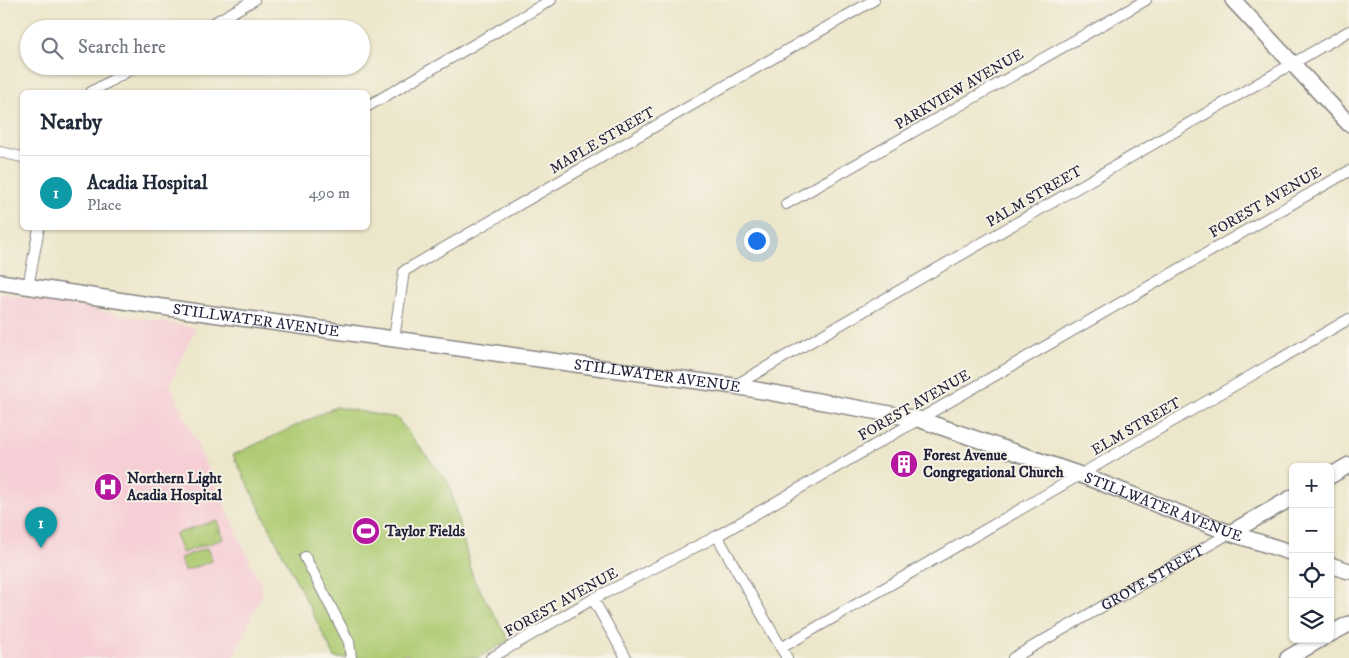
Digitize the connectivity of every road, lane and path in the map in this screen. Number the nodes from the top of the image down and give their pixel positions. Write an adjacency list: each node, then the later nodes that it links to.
1 (254, 0): 6 (street)
2 (874, 0): 21 (street, MAPLE STREET)
3 (1146, 0): 16 (street, PARKVIEW AVENUE)
4 (1233, 0): 8 (main road)
5 (544, 2): 11 (street)
6 (219, 20)
7 (1349, 31): 8 (street, PALM STREET)
8 (1293, 64): 12 (main road); 22 (street, PALM STREET)
9 (121, 75): 10 (street)
10 (95, 90)
11 (370, 105)
12 (1349, 124)
13 (0, 152): 14 (street)
14 (20, 157)
15 (1349, 171): 23 (street, FOREST AVENUE)
16 (786, 204)
17 (39, 230): 19 (street)
18 (0, 282): 19 (main road, STILLWATER AVENUE)
19 (28, 287): 21 (main road, STILLWATER AVENUE)
20 (1349, 319): 26 (street, ELM STREET)
21 (394, 339): 22 (main road, STILLWATER AVENUE)
22 (734, 386): 23 (main road, STILLWATER AVENUE)
23 (918, 420): 26 (main road, STILLWATER AVENUE); 29 (street, FOREST AVENUE)
24 (1349, 465): 25 (main road)
25 (1334, 474)
26 (1081, 475): 28 (main road, STILLWATER AVENUE); 38 (street, ELM STREET)
27 (1289, 499): 28 (main road, GROVE STREET)
28 (1230, 533): 30 (main road, STILLWATER AVENUE); 43 (street, GROVE STREET)
29 (717, 536): 34 (street, FOREST AVENUE); 38 (street)
30 (1289, 552)
31 (305, 557): 39 (street)
32 (1334, 566): 33 (main road)
33 (1349, 572)
34 (593, 599): 40 (street, FOREST AVENUE); 41 (street)
35 (1349, 624): 36 (main road)
36 (1334, 632)
37 (1314, 643): 44 (main road)
38 (781, 648): 42 (street)
39 (351, 658)
40 (491, 658)
41 (626, 658)
42 (787, 658)
43 (1013, 658)
44 (1288, 658)

